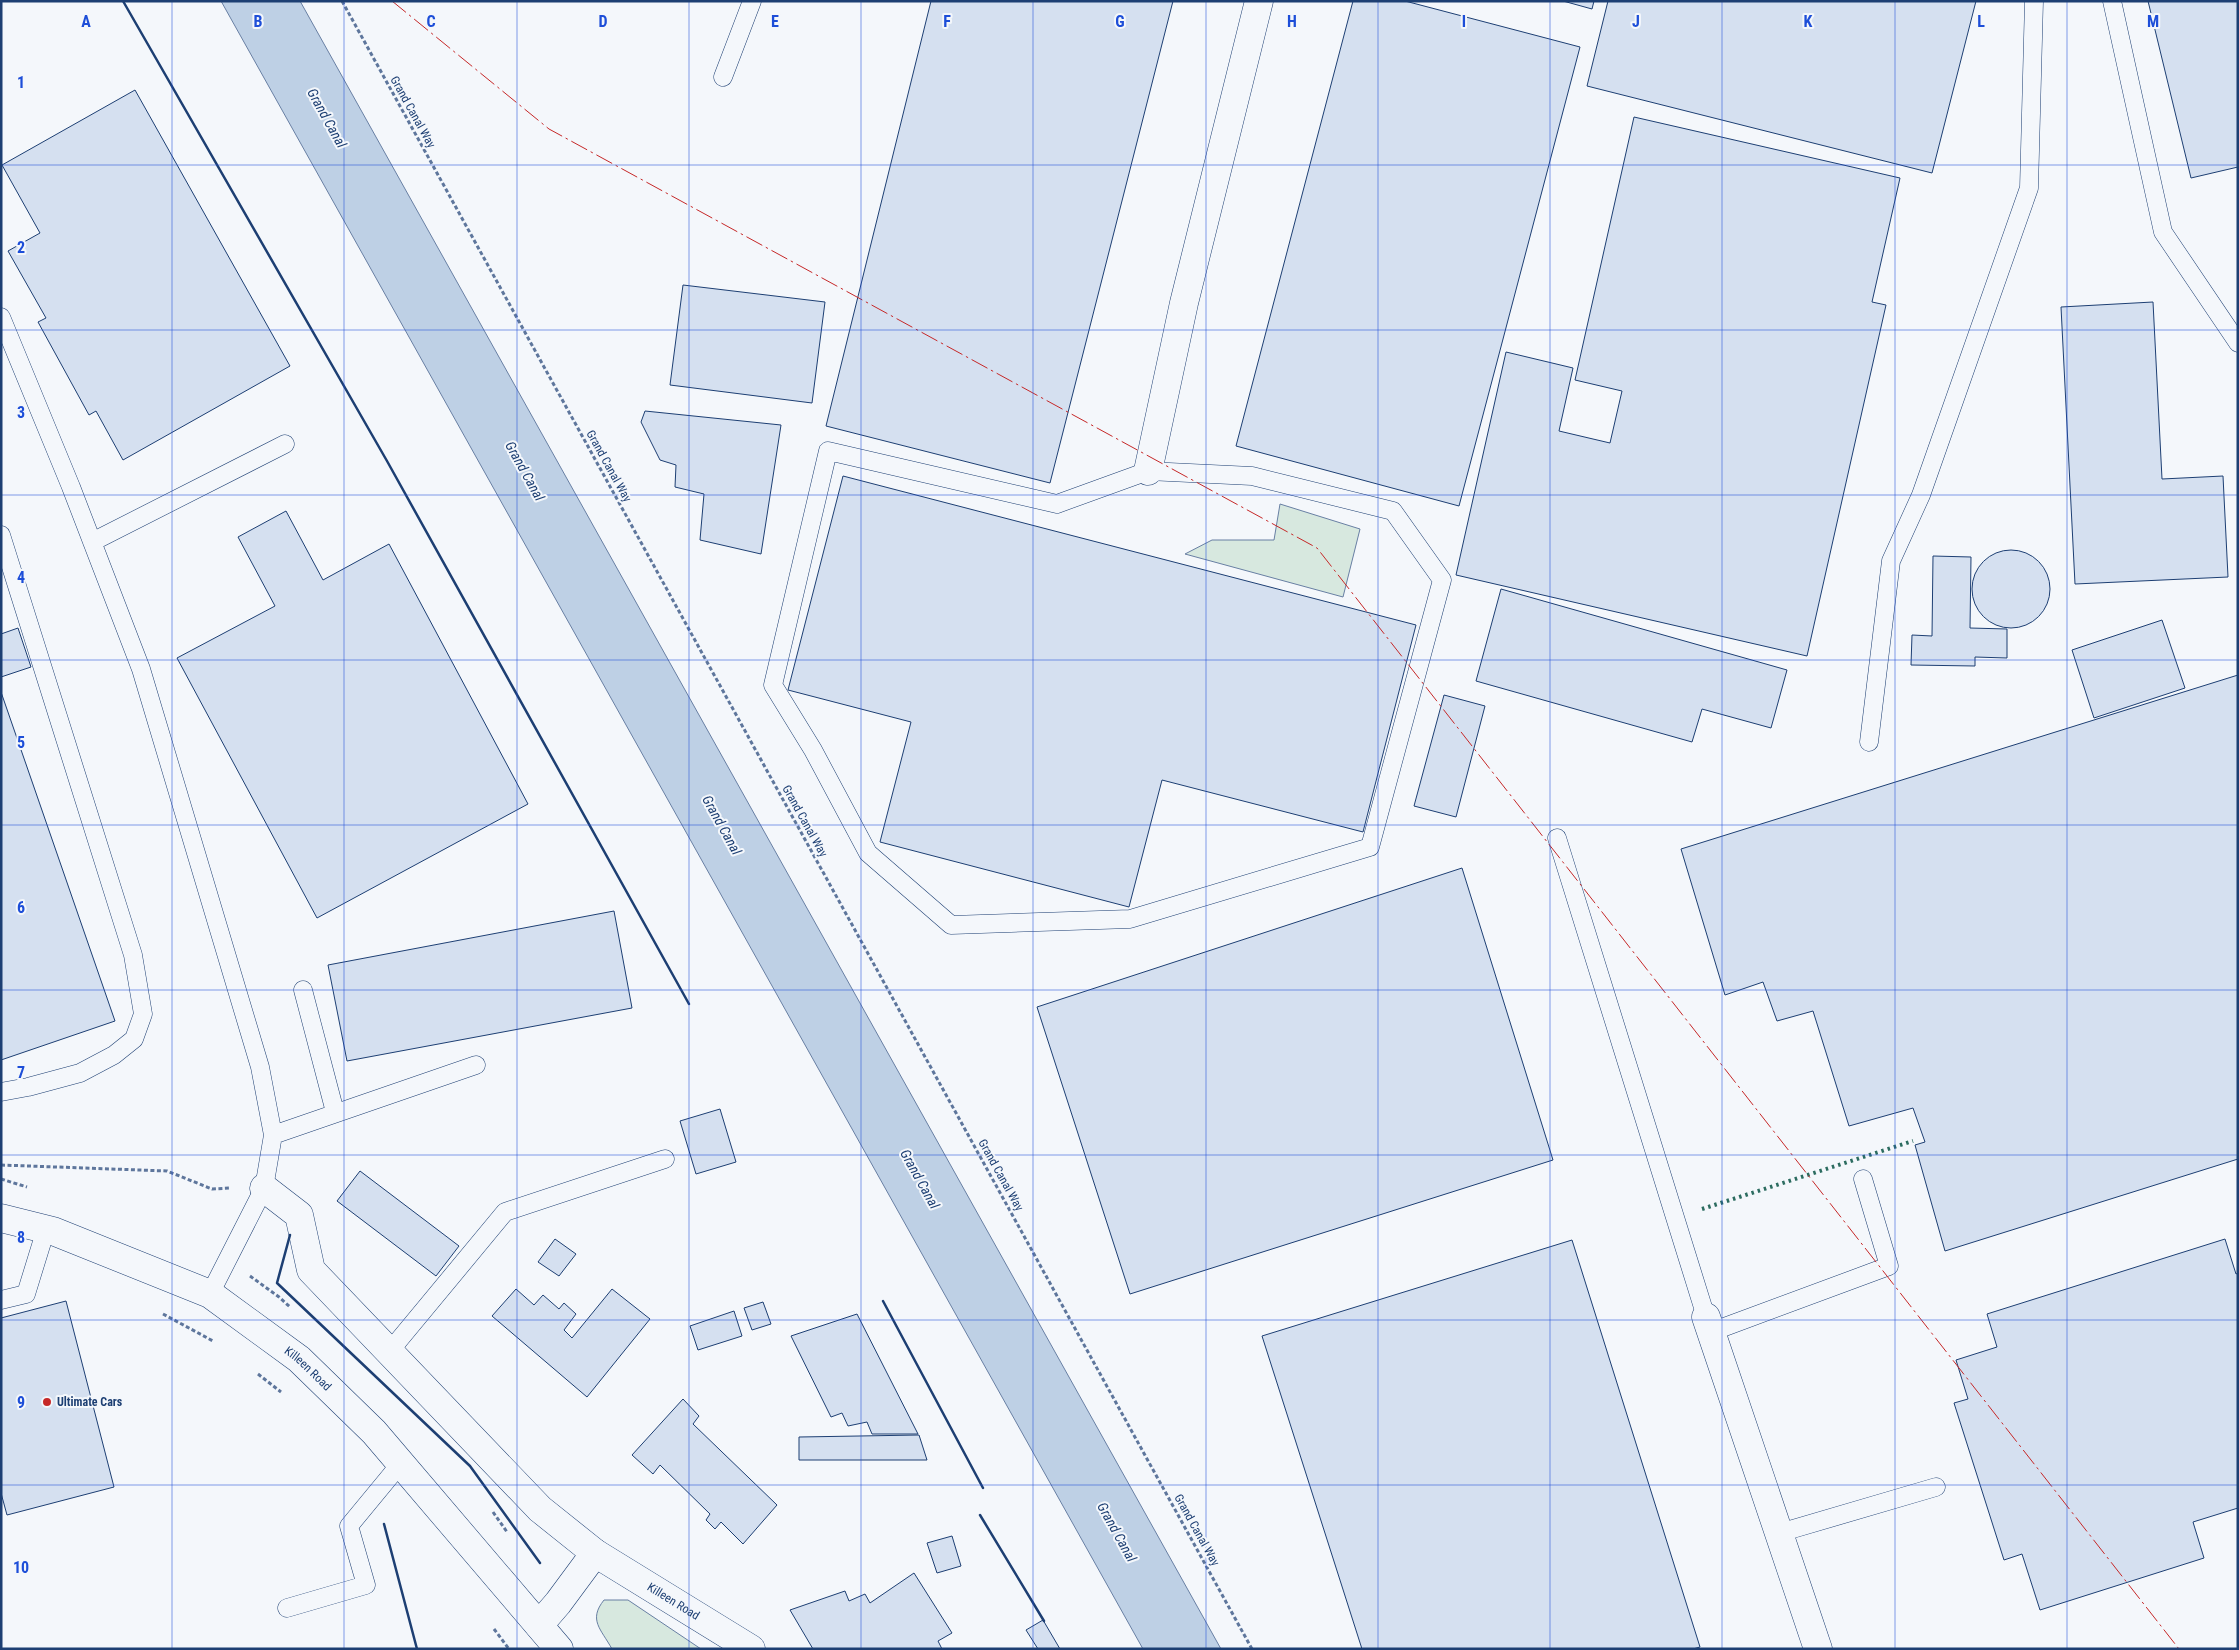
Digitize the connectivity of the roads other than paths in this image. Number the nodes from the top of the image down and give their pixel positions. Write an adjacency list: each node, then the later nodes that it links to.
1 (752, 1): 5 (lane)
2 (1259, 1): 9 (street)
3 (2034, 1): 12 (lane)
4 (2112, 1): 7 (lane)
5 (723, 77)
6 (1, 317): 11 (lane)
7 (2238, 343)
8 (285, 444): 11 (lane)
9 (1148, 470): 9 (lane)
10 (1, 535): 16 (lane)
11 (92, 542): 18 (lane)
12 (1869, 742)
13 (1557, 838): 26 (lane)
14 (302, 990): 17 (lane)
15 (476, 1065): 17 (lane)
16 (1, 1092)
17 (335, 1112): 18 (lane)
18 (273, 1135): 21 (lane)
19 (665, 1159): 27 (lane)
20 (1863, 1179): 26 (lane)
21 (264, 1188): 24 (lane); 27 (street, Killeen Road)
22 (1, 1218): 23 (street, Killeen Road)
23 (46, 1229): 24 (street, Killeen Road); 25 (lane)
24 (210, 1294): 28 (street, Killeen Road)
25 (1, 1300)
26 (1708, 1325): 30 (street)
27 (389, 1352): 31 (street, Killeen Road)
28 (401, 1463): 32 (lane); 33 (street, Killeen Road)
29 (1936, 1487): 30 (lane)
30 (1779, 1533): 36 (street)
31 (595, 1553): 33 (street); 35 (street, Killeen Road)
32 (287, 1608)
33 (539, 1625): 34 (street, Killeen Road)
34 (559, 1649)
35 (751, 1649)
36 (1818, 1649)

